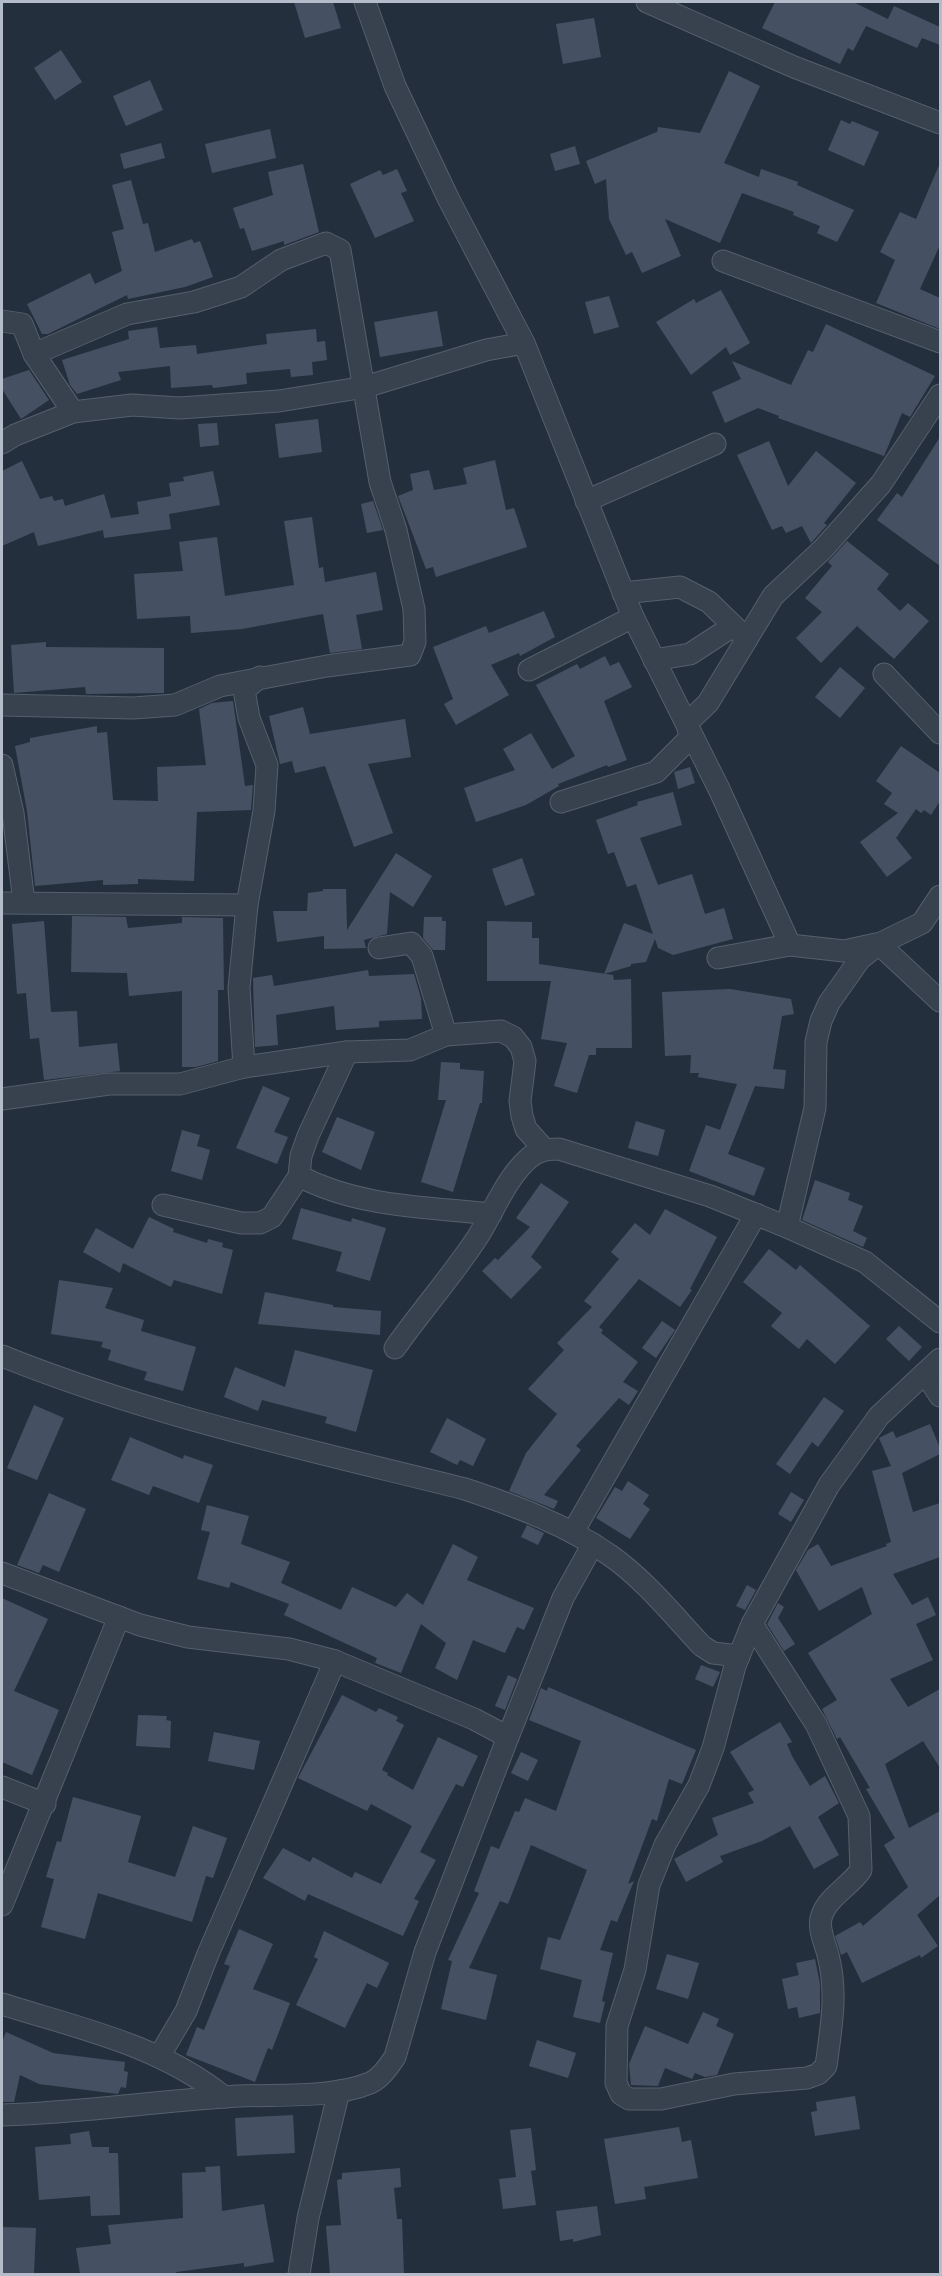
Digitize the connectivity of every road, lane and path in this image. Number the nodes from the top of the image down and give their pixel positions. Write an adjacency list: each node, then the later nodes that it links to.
1 (365, 2): 7 (street)
2 (647, 2): 3 (street)
3 (940, 123)
4 (723, 261): 6 (street)
5 (2, 321): 8 (street)
6 (940, 342)
7 (524, 343): 9 (street); 14 (street)
8 (34, 354): 9 (street); 11 (street)
9 (365, 387): 11 (street); 21 (street)
10 (940, 394): 17 (street)
11 (73, 412): 12 (street)
12 (2, 443)
13 (715, 444): 14 (street)
14 (586, 501): 15 (street)
15 (624, 593): 16 (street); 17 (street)
16 (633, 617): 18 (street); 19 (street)
17 (740, 632): 18 (street); 23 (street)
18 (654, 660): 23 (street)
19 (529, 670)
20 (884, 674): 24 (street)
21 (260, 677): 22 (street); 30 (street)
22 (2, 705)
23 (687, 723): 26 (street); 32 (street)
24 (940, 733)
25 (2, 765): 28 (street)
26 (561, 802)
27 (940, 896): 31 (street)
28 (24, 902): 29 (street); 30 (street)
29 (2, 903)
30 (247, 905): 38 (street)
31 (879, 944): 32 (street); 35 (street); 45 (street)
32 (789, 945): 34 (street)
33 (379, 948): 36 (street)
34 (718, 958)
35 (940, 1001)
36 (446, 1035): 37 (street); 40 (street)
37 (347, 1052): 38 (street); 41 (street)
38 (244, 1066): 39 (street)
39 (2, 1099)
40 (544, 1149): 43 (street); 44 (street)
41 (299, 1176): 42 (street); 43 (street)
42 (163, 1205)
43 (491, 1214): 47 (street)
44 (756, 1214): 45 (street); 52 (street)
45 (788, 1227): 46 (street)
46 (940, 1322)
47 (395, 1348)
48 (2, 1356): 52 (street)
49 (940, 1359): 50 (street)
50 (925, 1373): 51 (street); 56 (street)
51 (940, 1396)
52 (573, 1532): 53 (street)
53 (593, 1544): 57 (street); 59 (street)
54 (2, 1573): 55 (street)
55 (119, 1617): 58 (street); 61 (street)
56 (752, 1624): 57 (street); 57 (street)
57 (739, 1656)
58 (335, 1661): 59 (street); 64 (street)
59 (508, 1737): 65 (street)
60 (2, 1787): 61 (street)
61 (45, 1804): 62 (street)
62 (2, 1905)
63 (2, 2004): 64 (street)
64 (160, 2055): 66 (street)
65 (339, 2091): 66 (street); 68 (street)
66 (224, 2097): 67 (street)
67 (2, 2115)
68 (299, 2274)

